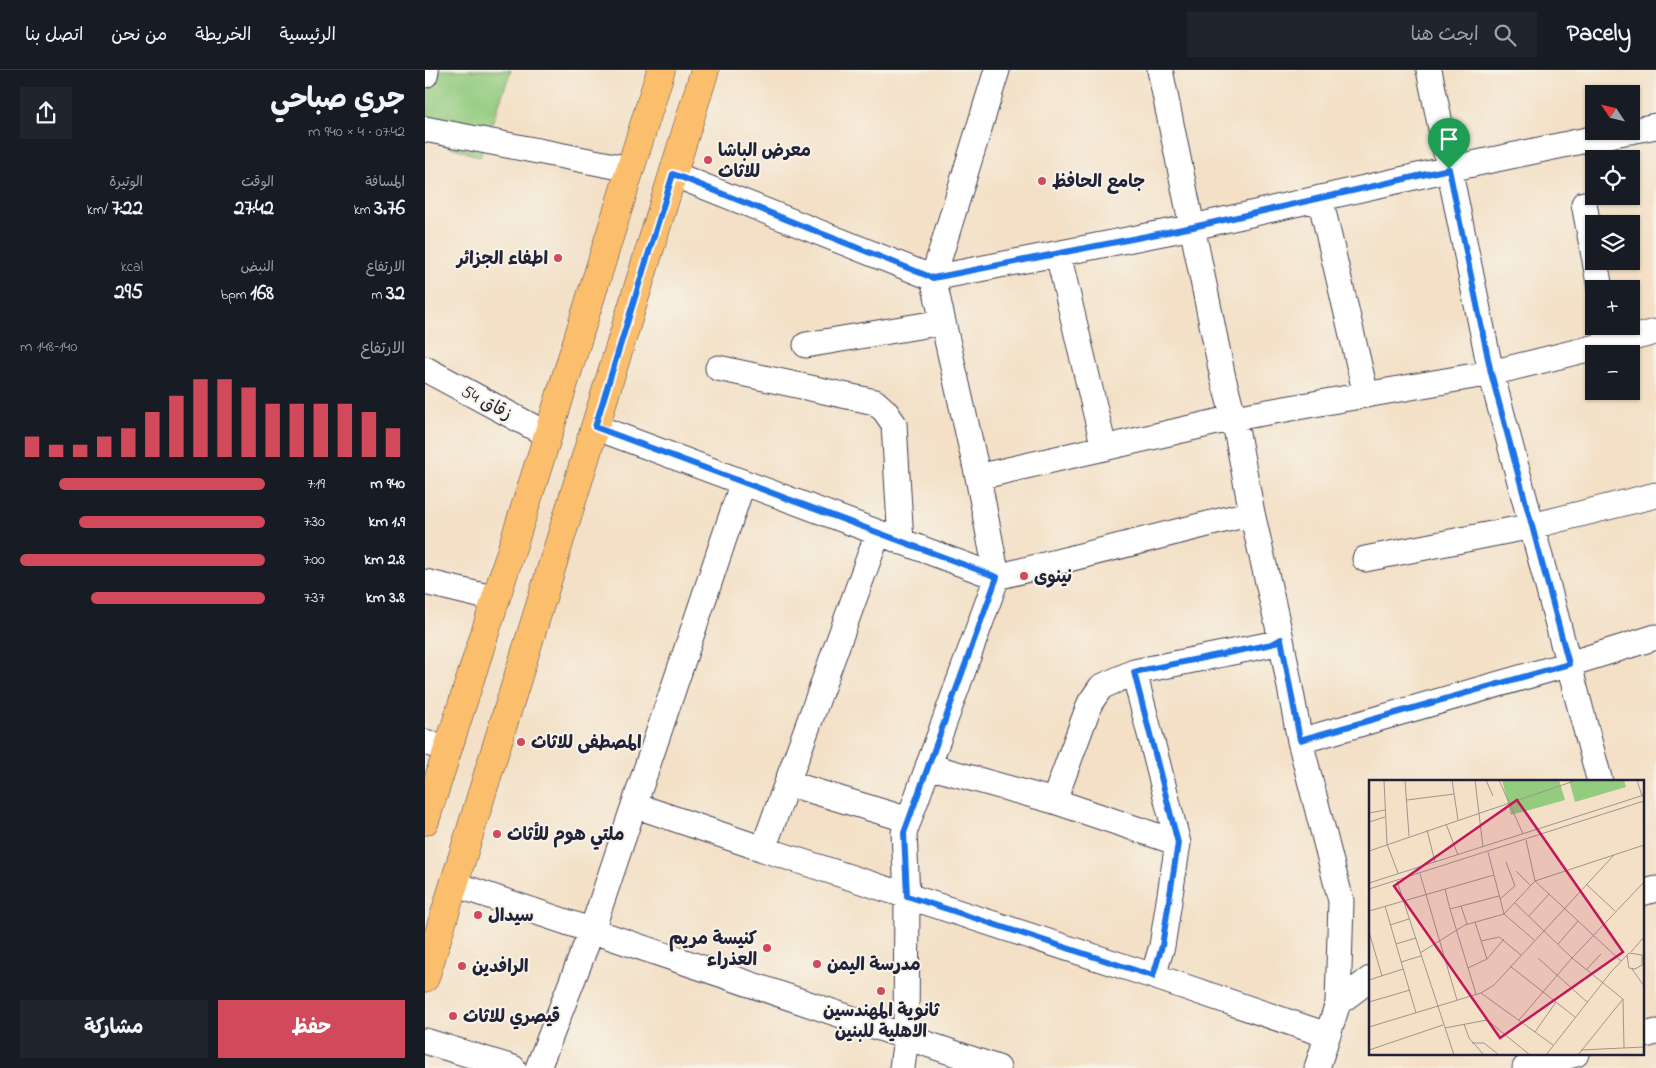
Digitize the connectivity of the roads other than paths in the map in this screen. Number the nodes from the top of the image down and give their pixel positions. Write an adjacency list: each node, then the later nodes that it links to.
1 (426, 70): 7 (street)
2 (661, 70): 12 (main road)
3 (705, 70): 14 (main road)
4 (997, 70): 20 (street)
5 (1160, 70): 18 (street)
6 (1429, 70): 13 (street)
7 (425, 75)
8 (1656, 126): 10 (street)
9 (425, 129): 12 (street)
10 (1640, 129)
11 (1587, 140): 13 (street)
12 (631, 169): 32 (main road)
13 (1449, 169): 15 (street); 28 (street)
14 (673, 174): 20 (street); 31 (main road)
15 (1320, 198): 18 (street); 29 (street)
16 (1584, 204): 17 (street)
17 (1586, 215)
18 (1193, 227): 19 (street); 30 (street)
19 (1057, 254): 20 (street); 33 (street)
20 (933, 278): 21 (street)
21 (943, 322): 25 (street); 34 (street)
22 (1656, 332): 23 (street)
23 (1640, 333)
24 (1608, 335): 28 (street)
25 (806, 345)
26 (718, 368): 40 (street)
27 (425, 369): 32 (street, زقاق 54)
28 (1491, 373): 29 (street); 38 (street)
29 (1366, 395): 30 (street)
30 (1233, 418): 33 (street); 37 (street)
31 (595, 427): 35 (street); 60 (main road)
32 (548, 435): 44 (main road)
33 (1104, 448): 34 (street)
34 (978, 477): 42 (street)
35 (743, 482): 39 (street); 55 (street)
36 (1656, 495): 38 (street)
37 (1252, 513): 42 (street); 46 (street)
38 (1532, 526): 41 (street); 47 (street)
39 (878, 533): 40 (street); 53 (street)
40 (901, 542): 42 (street)
41 (1365, 559)
42 (997, 577): 51 (street)
43 (425, 582): 44 (street)
44 (496, 599): 50 (main road)
45 (1656, 637): 47 (street)
46 (1281, 639): 48 (street); 49 (street)
47 (1569, 664): 49 (street); 52 (street)
48 (1134, 672): 54 (street); 58 (street)
49 (1300, 740): 68 (street)
50 (436, 746): 57 (main road)
51 (928, 766): 54 (street); 56 (street)
52 (1599, 780)
53 (787, 783): 56 (street); 59 (street)
54 (1054, 801): 58 (street)
55 (633, 805): 59 (street); 64 (street)
56 (909, 820): 63 (street)
57 (425, 821)
58 (1178, 843): 65 (street)
59 (763, 849): 63 (street)
60 (454, 884): 64 (street); 66 (main road)
61 (1656, 889): 62 (street)
62 (1643, 893)
63 (907, 896): 65 (street); 72 (street)
64 (591, 930): 72 (street); 76 (street)
65 (1153, 976): 70 (street)
66 (425, 978)
67 (1369, 980): 68 (street)
68 (1338, 1003): 70 (street)
69 (1656, 1032): 71 (street)
70 (1327, 1035): 79 (street)
71 (1643, 1036)
72 (906, 1037): 77 (street); 78 (street)
73 (425, 1042): 75 (street)
74 (1569, 1056): 80 (street)
75 (513, 1068)
76 (538, 1068)
77 (902, 1068)
78 (998, 1068)
79 (1317, 1068)
80 (1525, 1068)

